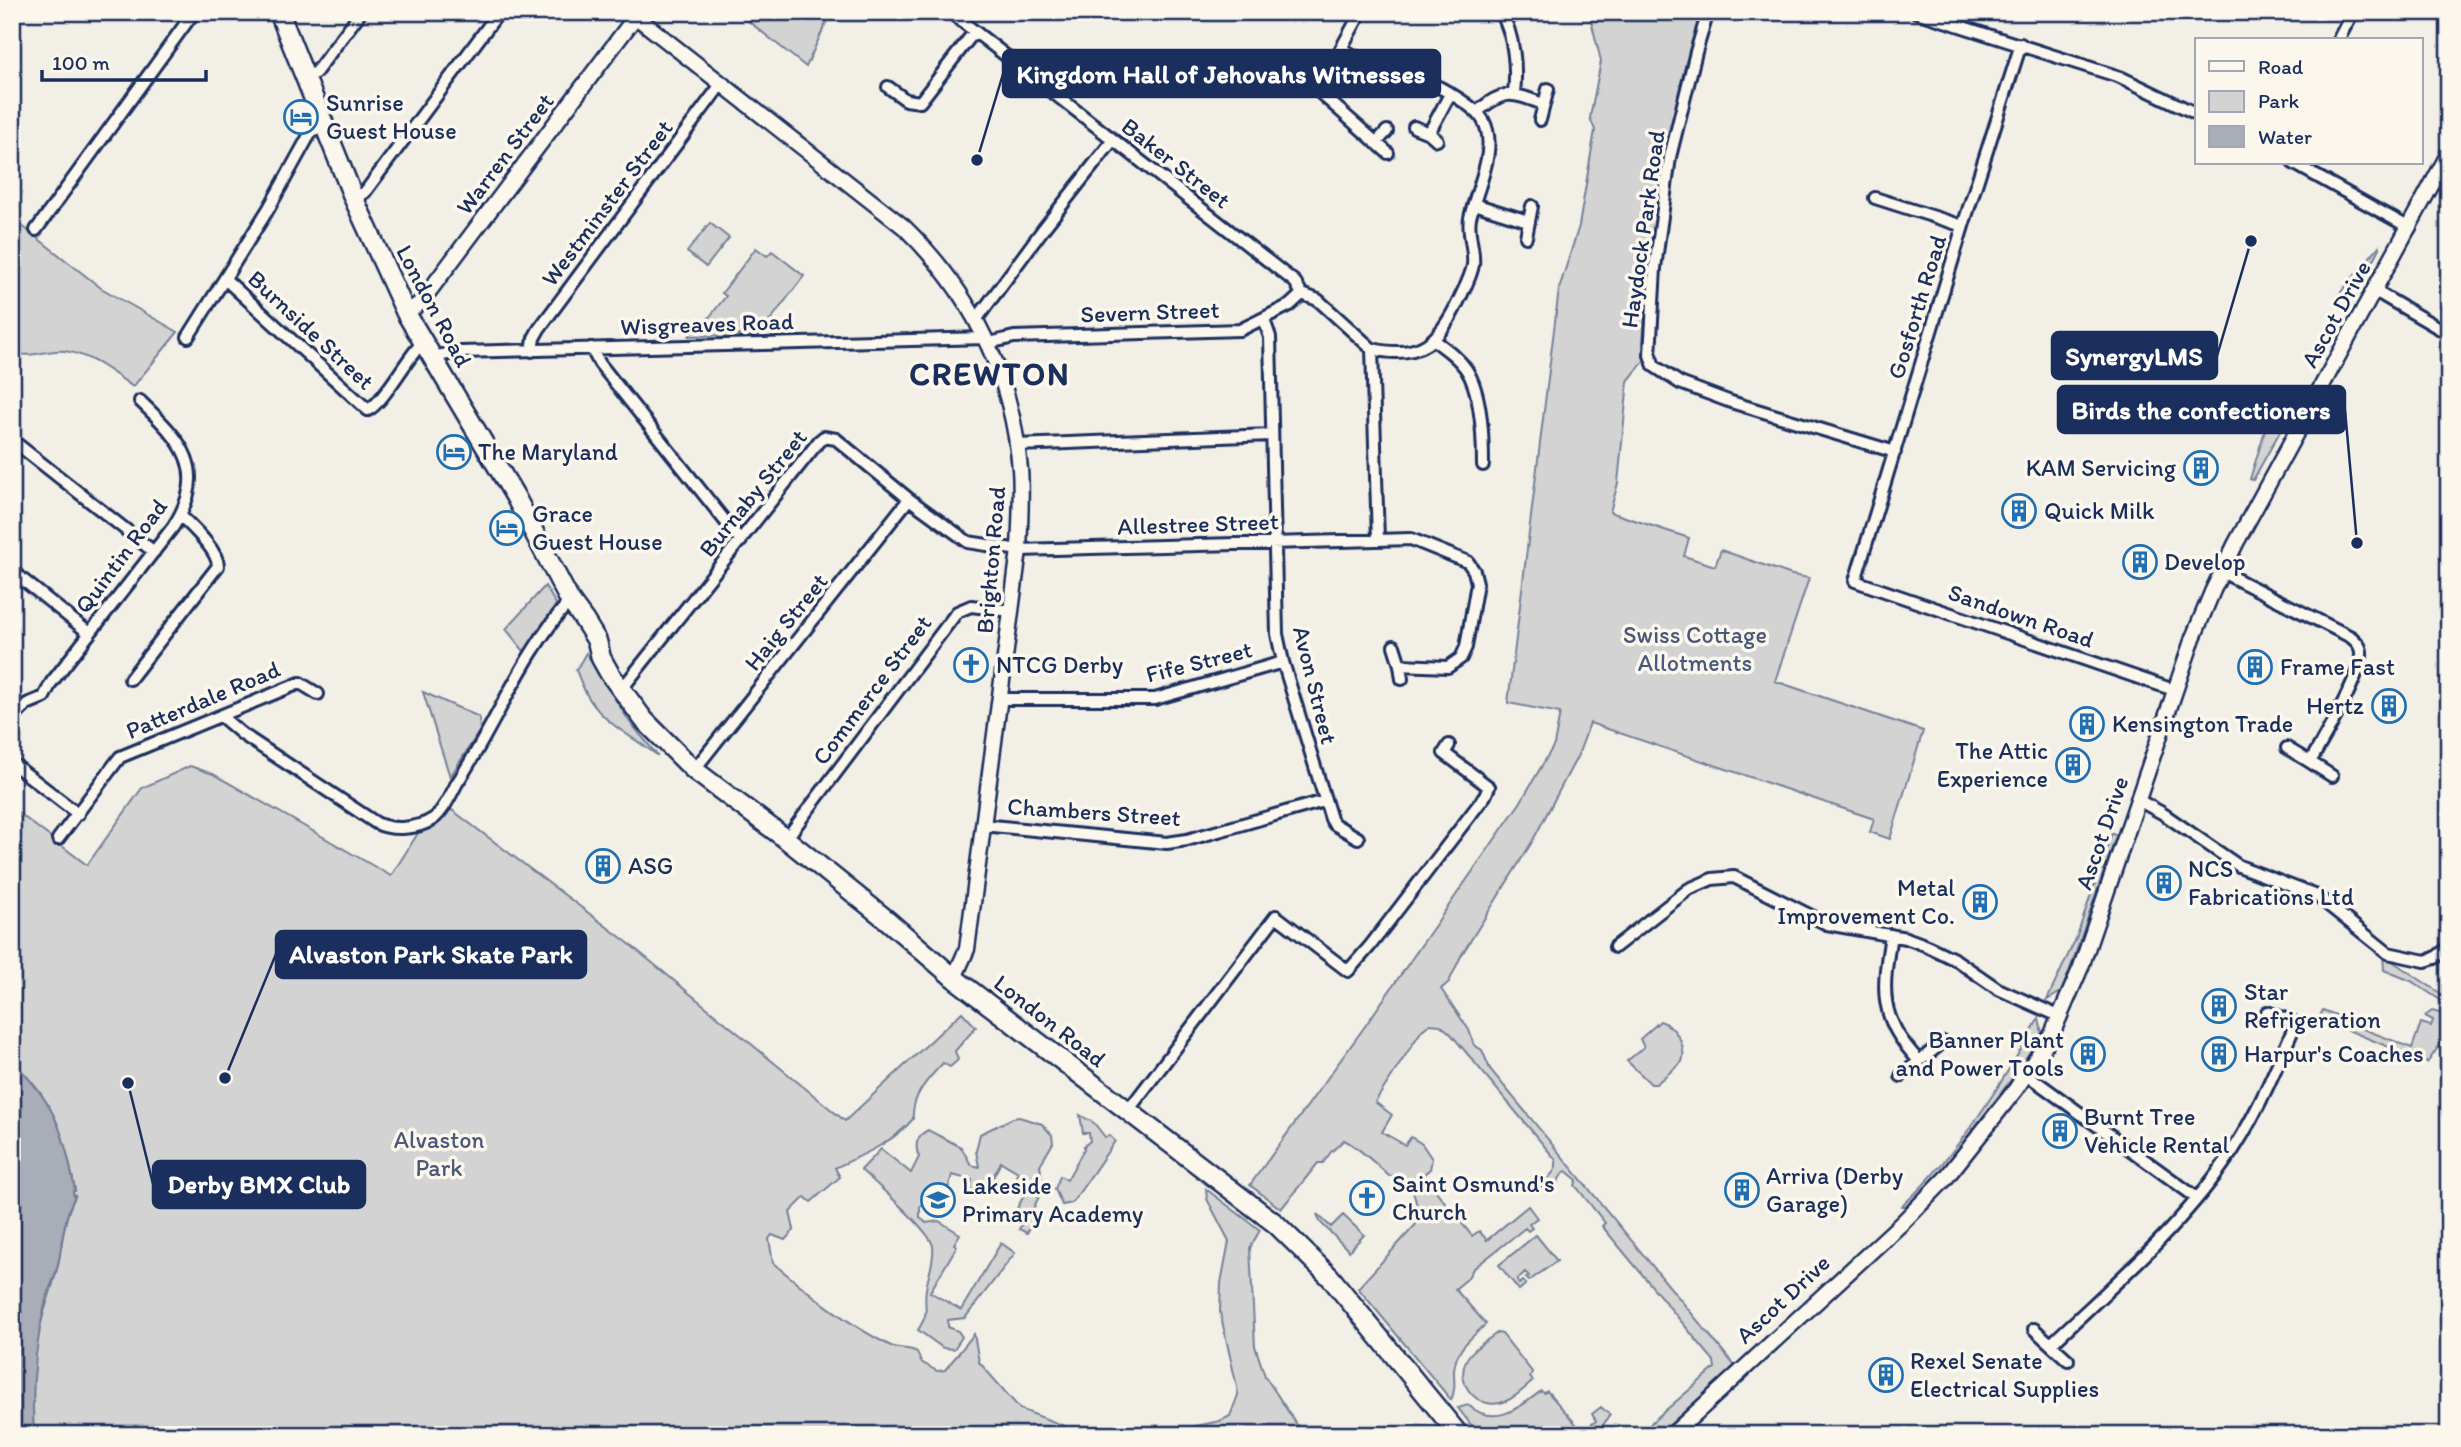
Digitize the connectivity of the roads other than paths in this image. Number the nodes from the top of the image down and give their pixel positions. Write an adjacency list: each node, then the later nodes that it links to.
1 (194, 12): 44 (street)
2 (279, 12): 17 (main road, London Road)
3 (361, 12): 17 (street)
4 (499, 12): 38 (street)
5 (950, 12): 13 (street, Baker Street)
6 (1361, 12): 16 (street)
7 (1521, 12): 12 (street)
8 (1709, 12): 64 (street, Haydock Park Road)
9 (1916, 12): 15 (street)
10 (2353, 12): 14 (street)
11 (635, 14): 19 (street, Brighton Road); 49 (street, Warren Street)
12 (1503, 16): 23 (street)
13 (974, 32): 20 (street); 32 (street, Baker Street)
14 (2339, 38)
15 (2021, 44): 27 (street); 42 (street, Gosforth Road)
16 (1342, 49): 22 (street); 24 (street)
17 (307, 79): 29 (main road, London Road)
18 (1304, 81): 22 (street)
19 (722, 83): 50 (street, Brighton Road); 59 (street, Westminster Street)
20 (888, 88)
21 (1548, 89): 25 (street)
22 (1318, 91): 33 (street)
23 (1514, 93): 25 (street); 26 (street)
24 (1450, 94): 26 (street); 30 (street)
25 (1543, 104): 28 (street)
26 (1477, 112): 39 (street)
27 (2195, 113)
28 (1540, 120)
29 (325, 124): 38 (main road, London Road); 46 (street)
30 (1415, 127)
31 (1387, 131): 33 (street)
32 (1113, 140): 48 (street, Baker Street); 50 (street)
33 (1376, 143): 34 (street)
34 (1388, 152)
35 (2449, 153): 43 (street, Ascot Drive)
36 (2295, 164): 43 (street)
37 (1875, 198): 42 (street)
38 (354, 199): 49 (main road, London Road)
39 (1474, 204): 41 (street); 54 (street)
40 (1532, 206): 41 (street)
41 (1528, 220): 45 (street)
42 (1963, 226): 64 (street, Gosforth Road)
43 (2410, 228): 47 (street, Ascot Drive)
44 (36, 230)
45 (1526, 237)
46 (225, 279): 53 (street); 58 (street, Burnside Street)
47 (2375, 291): 52 (street); 74 (street, Ascot Drive)
48 (1302, 294): 51 (street, Severn Street); 57 (street, Baker Street)
49 (406, 313): 58 (main road, London Road)
50 (976, 320): 55 (street, Brighton Road)
51 (1264, 320): 55 (street, Severn Street); 61 (street, Avon Street)
52 (2449, 334)
53 (188, 337)
54 (1434, 340): 57 (street); 65 (street)
55 (987, 341): 56 (street, Wisgreaves Road); 63 (street, Brighton Road)
56 (591, 348): 59 (street, Wisgreaves Road); 69 (street)
57 (1372, 349): 68 (street)
58 (426, 350): 59 (street, Wisgreaves Road); 76 (main road, London Road)
59 (532, 351)
60 (140, 401): 67 (street, Quintin Road)
61 (1271, 435): 63 (street); 70 (street, Avon Street)
62 (12, 440): 72 (street)
63 (1017, 444): 71 (street, Brighton Road)
64 (1895, 452): 75 (street, Gosforth Road)
65 (1483, 465)
66 (909, 499): 69 (street, Burnaby Street); 71 (street, Burnaby Street); 94 (street, Haig Street)
67 (181, 516): 72 (street, Quintin Road); 82 (street)
68 (1378, 540): 70 (street, Allestree Street); 81 (street, Allestree Street)
69 (741, 541): 84 (street, Burnaby Street)
70 (1275, 542): 71 (street, Allestree Street); 80 (street, Avon Street)
71 (1019, 550): 77 (street, Brighton Road)
72 (154, 552): 78 (street, Quintin Road)
73 (12, 571): 78 (street)
74 (2222, 572): 85 (street, Ascot Drive); 92 (street)
75 (1854, 582): 85 (street, Sandown Road)
76 (572, 605): 84 (main road, London Road); 88 (street)
77 (1011, 611): 87 (street, Brighton Road); 103 (street, Commerce Street)
78 (89, 633): 89 (street, Quintin Road)
79 (1394, 646): 81 (street)
80 (1283, 662): 87 (street, Fife Street); 97 (street, Avon Street)
81 (1400, 665): 83 (street)
82 (130, 679)
83 (1402, 679)
84 (621, 690): 94 (main road, London Road)
85 (2174, 690): 96 (street, Ascot Drive)
86 (318, 694): 88 (street, Patterdale Road)
87 (999, 699): 99 (street, Brighton Road)
88 (222, 717): 98 (street, Patterdale Road)
89 (12, 719)
90 (1449, 745): 115 (street)
91 (2287, 748): 92 (street)
92 (2310, 762): 95 (street)
93 (12, 763): 98 (street)
94 (694, 770): 103 (main road, London Road)
95 (2332, 776)
96 (2138, 800): 107 (street); 110 (street, Ascot Drive)
97 (1324, 801): 99 (street, Chambers Street); 100 (street, Avon Street)
98 (78, 814): 102 (street, Patterdale Road)
99 (982, 825): 108 (street, Brighton Road)
100 (1343, 829): 101 (street, Avon Street); 104 (street)
101 (1359, 838)
102 (58, 839)
103 (786, 839): 108 (main road, London Road)
104 (1337, 842)
105 (1891, 935): 106 (street); 110 (street); 112 (street)
106 (1615, 947)
107 (2449, 947)
108 (954, 978): 115 (main road, London Road)
109 (2267, 1012): 116 (street)
110 (2061, 1017): 113 (street, Ascot Drive)
111 (1943, 1042): 112 (street)
112 (1919, 1061): 114 (street)
113 (2026, 1074): 116 (street); 121 (street, Ascot Drive)
114 (1901, 1076)
115 (1127, 1112): 120 (main road, London Road)
116 (2197, 1198): 118 (street)
117 (2034, 1329): 118 (street)
118 (2051, 1344): 119 (street)
119 (2068, 1360)
120 (1459, 1435)
121 (1672, 1435)

